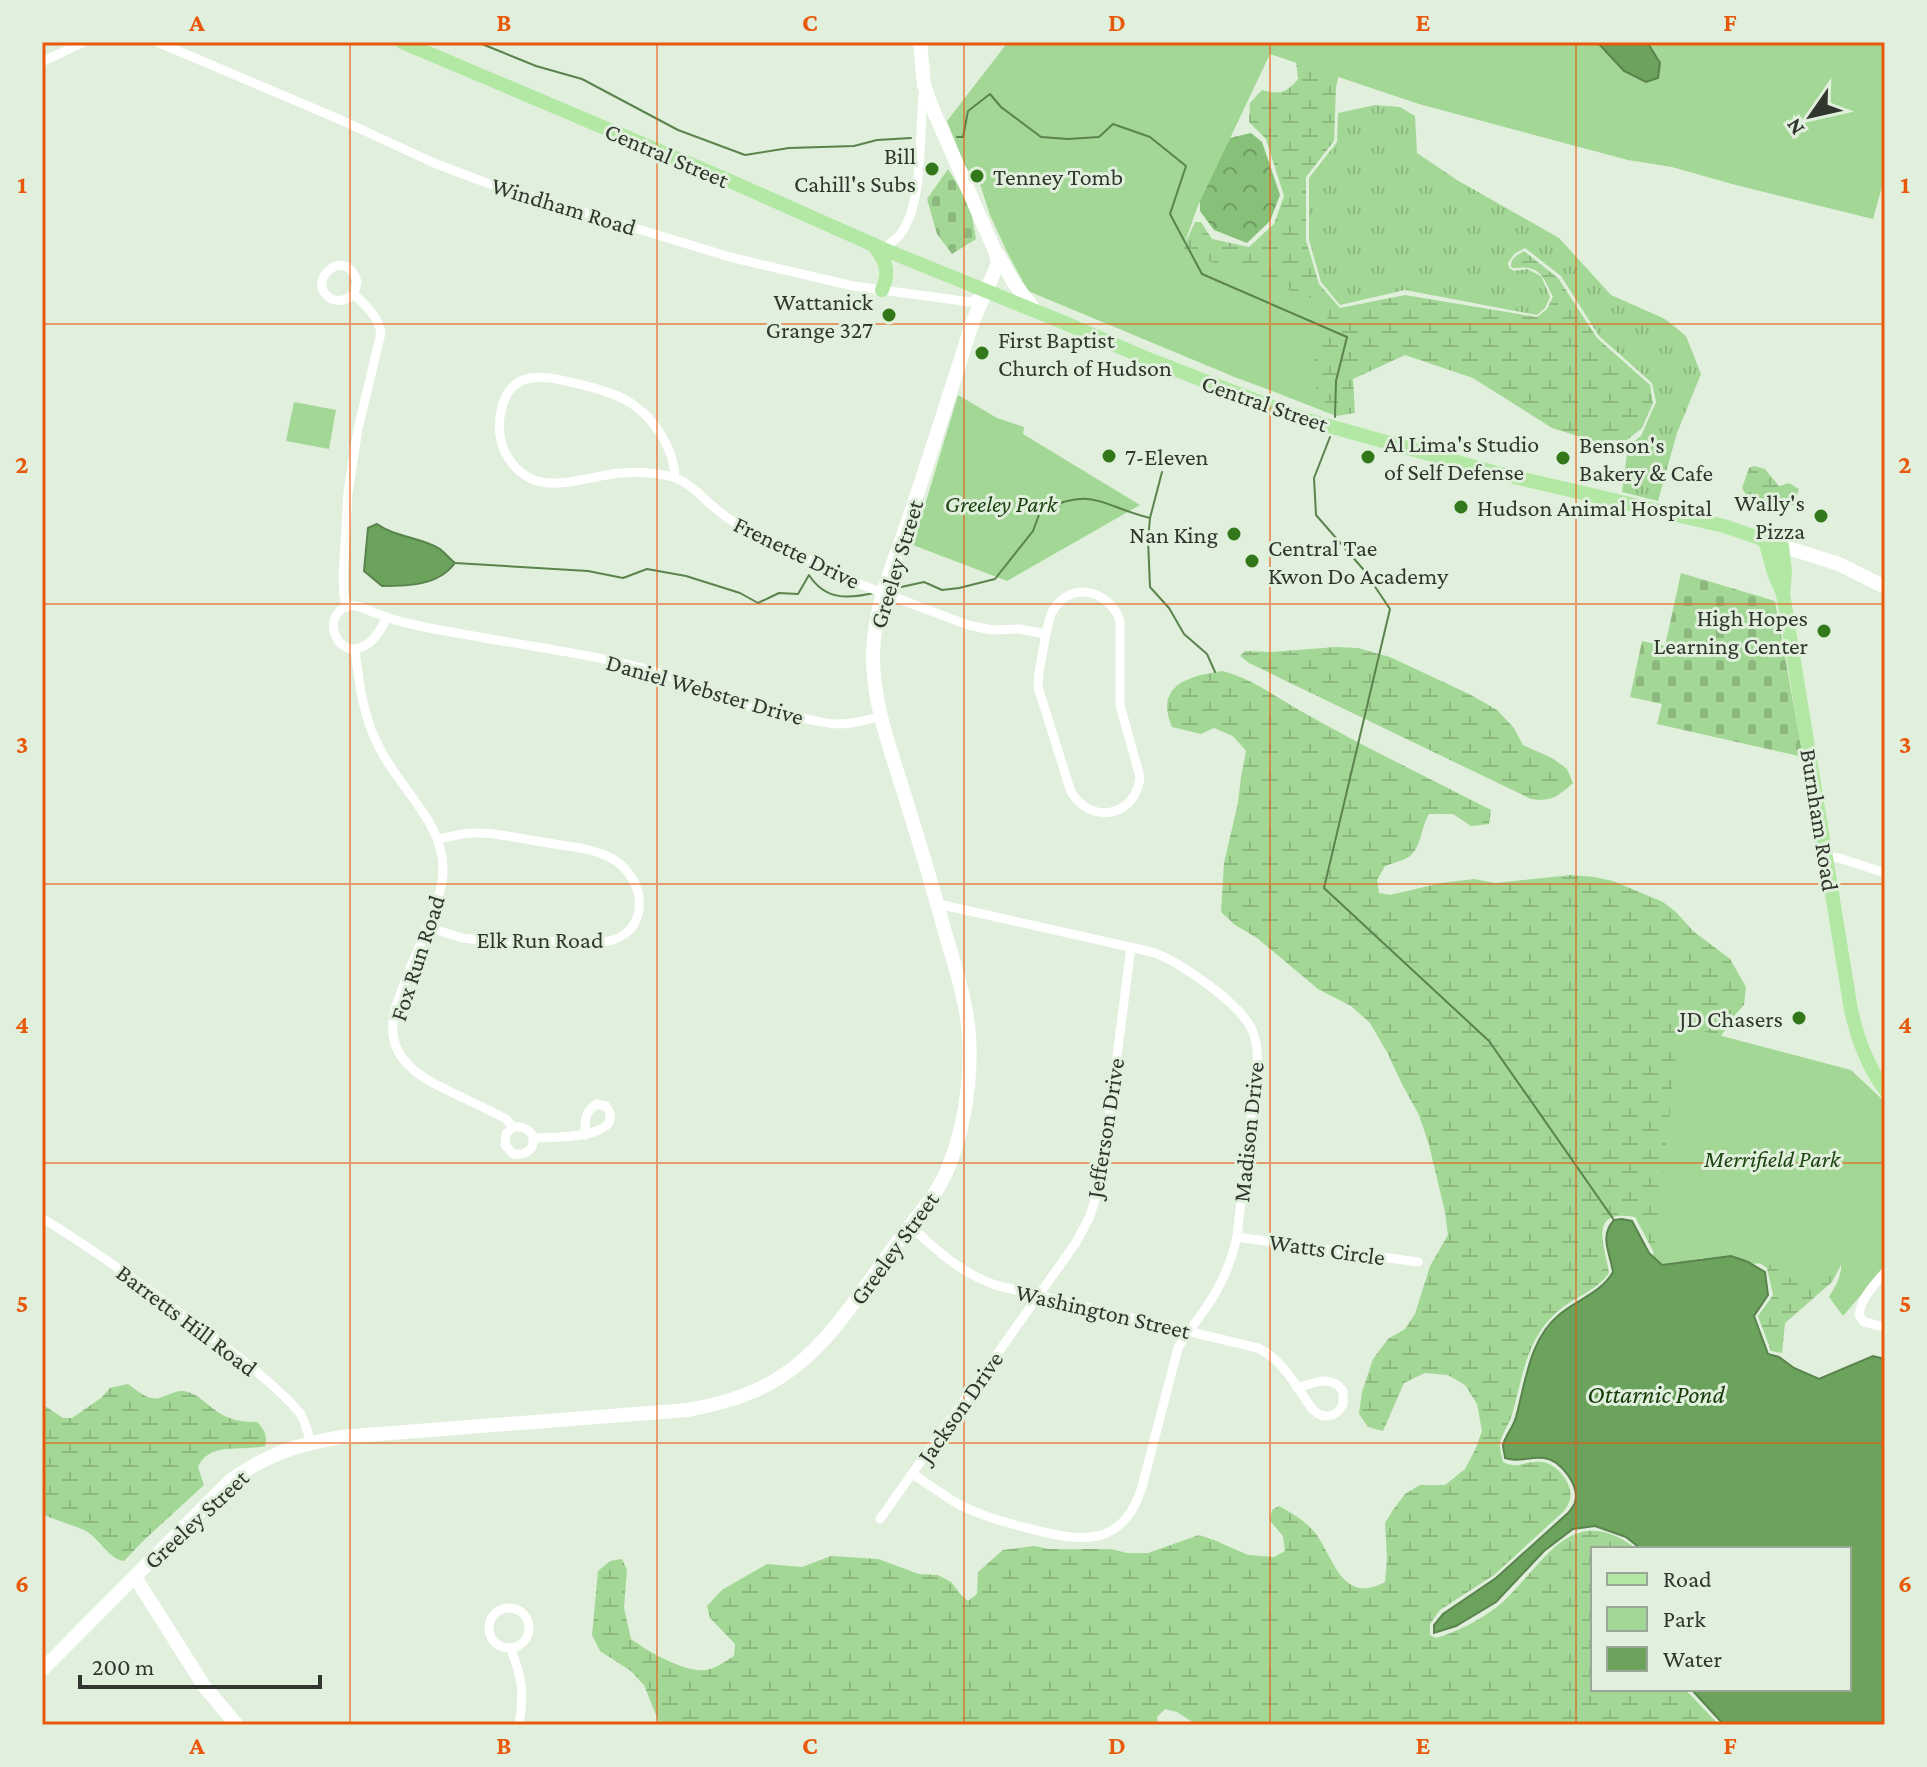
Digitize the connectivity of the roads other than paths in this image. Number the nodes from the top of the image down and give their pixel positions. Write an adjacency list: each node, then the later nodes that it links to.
1 (84, 42): 5 (street)
2 (157, 42): 9 (street, Windham Road)
3 (402, 42): 7 (main road, Central Street)
4 (920, 42): 6 (street)
5 (42, 62)
6 (924, 85): 7 (street); 8 (street)
7 (878, 247): 9 (main road); 10 (main road, Central Street)
8 (995, 251): 10 (street, Greeley Street); 12 (street)
9 (882, 290): 10 (street, Windham Road)
10 (988, 291): 12 (main road, Central Street); 17 (street, Greeley Street)
11 (354, 294): 19 (street)
12 (1035, 311): 14 (main road, Central Street)
13 (675, 478): 13 (street, Frenette Drive); 17 (street, Frenette Drive)
14 (1765, 540): 15 (main road, Central Street); 18 (main road, Burnham Road)
15 (1782, 546): 16 (street, Central Street); 18 (main road, Burnham Road)
16 (1882, 579)
17 (883, 591): 21 (street, Frenette Drive); 23 (street, Greeley Street)
18 (1783, 594): 25 (main road, Burnham Road)
19 (347, 607): 20 (street, Daniel Webster Drive); 22 (street)
20 (387, 618): 22 (street); 23 (street, Daniel Webster Drive)
21 (1046, 634): 21 (street)
22 (355, 649): 24 (street, Fox Run Road)
23 (881, 716): 27 (street, Greeley Street)
24 (438, 839): 28 (street, Fox Run Road); 28 (street, Elk Run Road)
25 (1827, 857): 26 (street); 30 (main road, Burnham Road)
26 (1885, 873)
27 (938, 904): 29 (street, Madison Drive); 35 (street, Greeley Street)
28 (427, 927): 31 (street, Fox Run Road)
29 (1131, 947): 36 (street, Madison Drive); 39 (street, Jefferson Drive)
30 (1885, 1090)
31 (513, 1127): 33 (street, Fox Run Road); 33 (street)
32 (585, 1135): 33 (street)
33 (533, 1138)
34 (42, 1218): 43 (street, Barretts Hill Road)
35 (910, 1226): 39 (street, Washington Street); 43 (street, Greeley Street)
36 (1237, 1237): 37 (street, Watts Circle); 41 (street, Madison Drive)
37 (1418, 1262)
38 (1885, 1272): 40 (street)
39 (1039, 1294): 41 (street, Washington Street); 44 (street, Jackson Drive)
40 (1885, 1327)
41 (1189, 1331): 42 (street, Washington Street); 44 (street, Madison Drive)
42 (1297, 1388): 42 (street, Washington Street)
43 (311, 1442): 46 (street, Greeley Street)
44 (913, 1474): 45 (street, Jackson Drive)
45 (880, 1519)
46 (135, 1577): 48 (street, Greeley Street); 49 (street)
47 (510, 1648): 47 (street); 50 (street)
48 (42, 1670)
49 (237, 1725)
50 (519, 1725)

